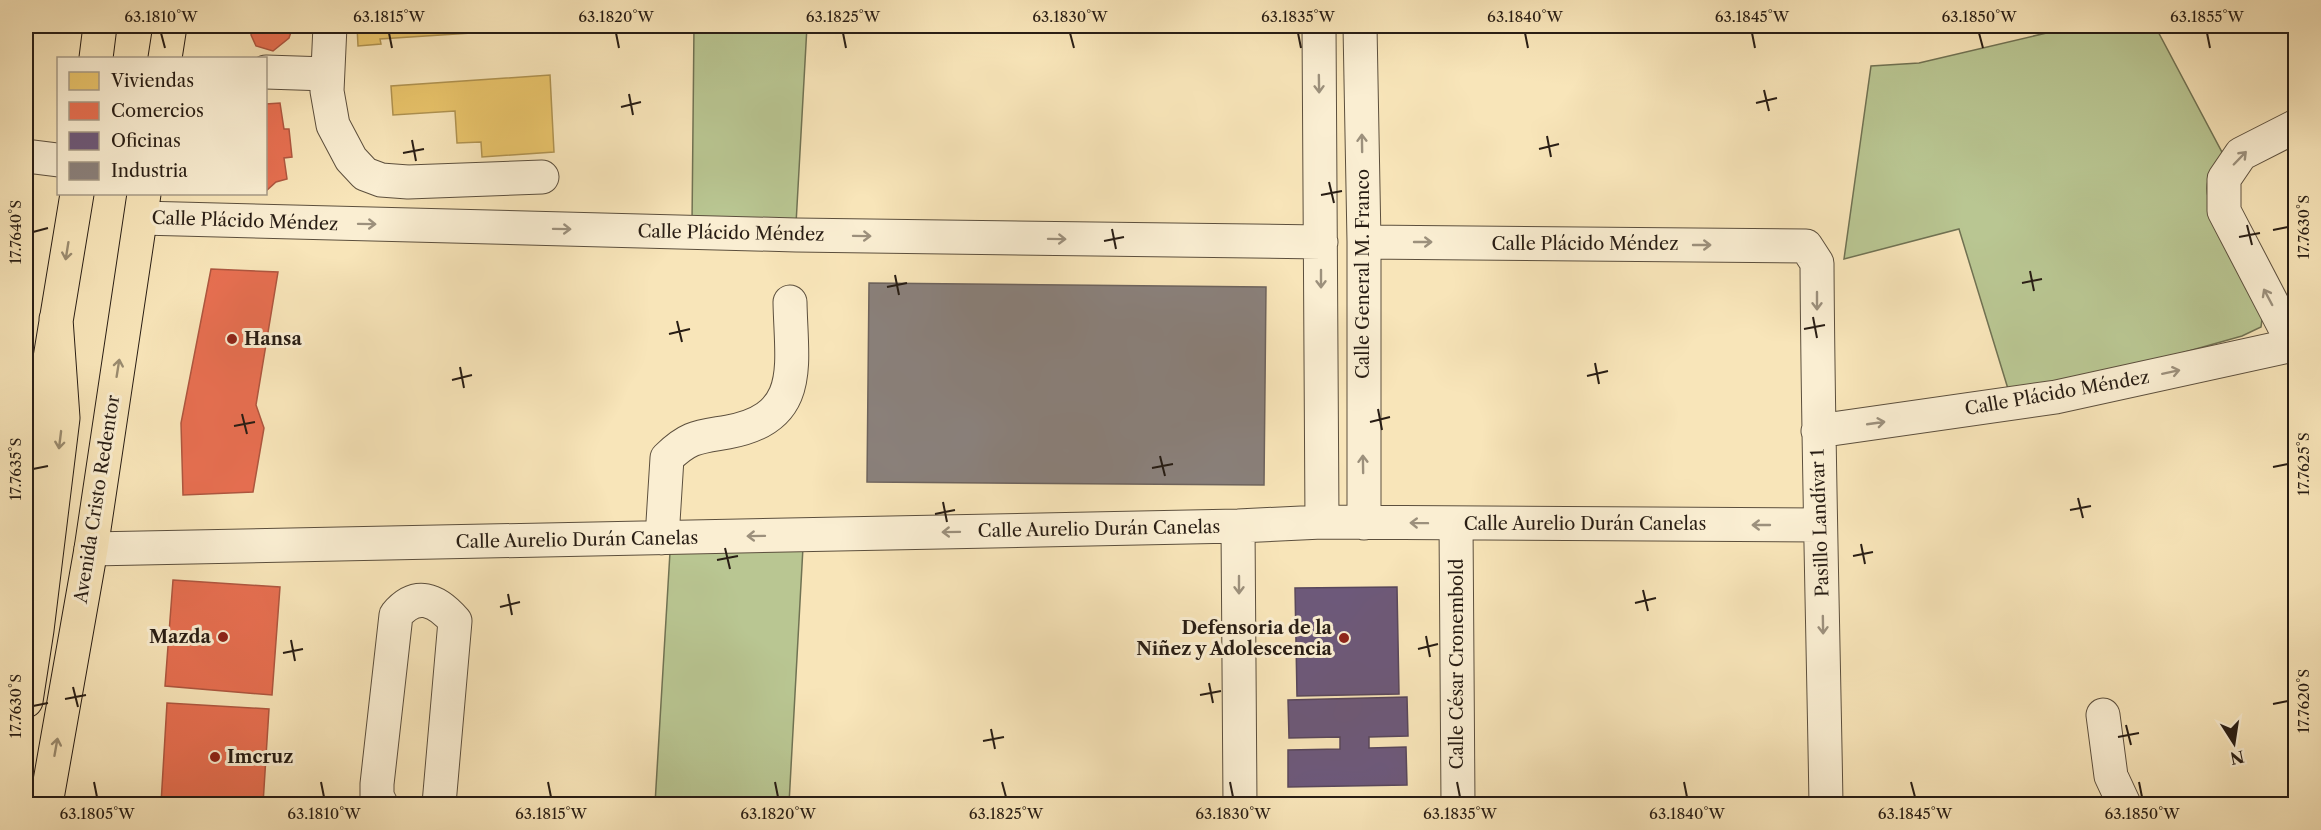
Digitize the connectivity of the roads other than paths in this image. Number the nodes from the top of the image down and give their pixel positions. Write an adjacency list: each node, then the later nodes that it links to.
1 (100, 26): 6 (main road)
2 (170, 26): 7 (main road)
3 (330, 26): 9 (street)
4 (1319, 26): 18 (street, one-way to 18)
5 (1360, 26): 17 (street, Calle General M. Franco, one-way to 5)
6 (96, 57)
7 (165, 57)
8 (267, 72): 9 (street)
9 (327, 82): 10 (street); 14 (street)
10 (267, 93)
11 (2295, 126): 22 (street, one-way to 11)
12 (26, 156): 13 (street)
13 (57, 160)
14 (542, 177)
15 (77, 195): 21 (main road, one-way to 21)
16 (143, 206): 18 (street, Calle Plácido Méndez, one-way to 18); 33 (main road, Avenida Cristo Redentor, one-way to 16)
17 (1364, 242): 19 (street, Calle Plácido Méndez, one-way to 19); 23 (street, Calle General M. Franco)
18 (1321, 243): 24 (street, one-way to 24)
19 (1806, 246): 25 (street, Pasillo Landívar 1, one-way to 25)
20 (790, 302): 32 (street)
21 (56, 319): 26 (main road); 34 (main road, one-way to 34)
22 (2294, 347): 25 (street, Calle Plácido Méndez, one-way to 22)
23 (1363, 401): 24 (street); 28 (street, Calle General M. Franco, one-way to 23)
24 (1322, 402): 27 (street)
25 (1818, 431): 30 (street, Pasillo Landívar 1)
26 (26, 504)
27 (1322, 522): 28 (street, Calle Aurelio Durán Canelas); 31 (street, Calle Aurelio Durán Canelas)
28 (1364, 523): 29 (street, Calle Aurelio Durán Canelas, one-way to 28)
29 (1456, 524): 30 (street, Calle Aurelio Durán Canelas, one-way to 29); 40 (street, Calle César Cronembold)
30 (1819, 525): 41 (street, Pasillo Landívar 1, one-way to 41)
31 (1238, 526): 32 (street, Calle Aurelio Durán Canelas, one-way to 32); 39 (street, one-way to 39)
32 (662, 538): 33 (street, Calle Aurelio Durán Canelas)
33 (91, 549): 36 (main road, Avenida Cristo Redentor, one-way to 33)
34 (26, 701)
35 (2103, 715): 42 (street)
36 (46, 804)
37 (381, 804): 38 (street)
38 (439, 804)
39 (1240, 804)
40 (1458, 804)
41 (1826, 804)
42 (2124, 804)

